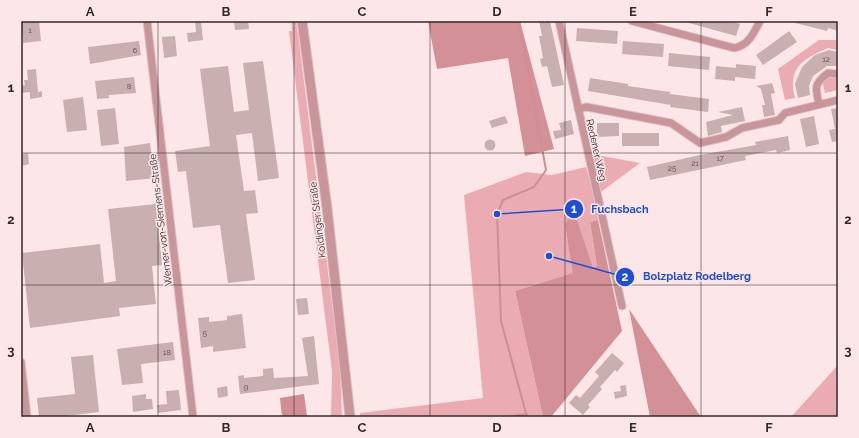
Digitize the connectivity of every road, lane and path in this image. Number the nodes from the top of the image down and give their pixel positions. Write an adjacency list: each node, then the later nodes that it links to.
1 (147, 21): 13 (street, Werner-von-Siemens-Straße)
2 (302, 21): 14 (street, Koldinger Straße)
3 (559, 21): 9 (street, Redener Weg)
4 (632, 21): 5 (street)
5 (760, 21)
6 (838, 74): 8 (street)
7 (838, 100): 8 (street)
8 (819, 104): 9 (street)
9 (578, 109): 10 (street, Redener Weg)
10 (622, 306)
11 (21, 362): 12 (street)
12 (27, 417)
13 (193, 417)
14 (350, 417)

